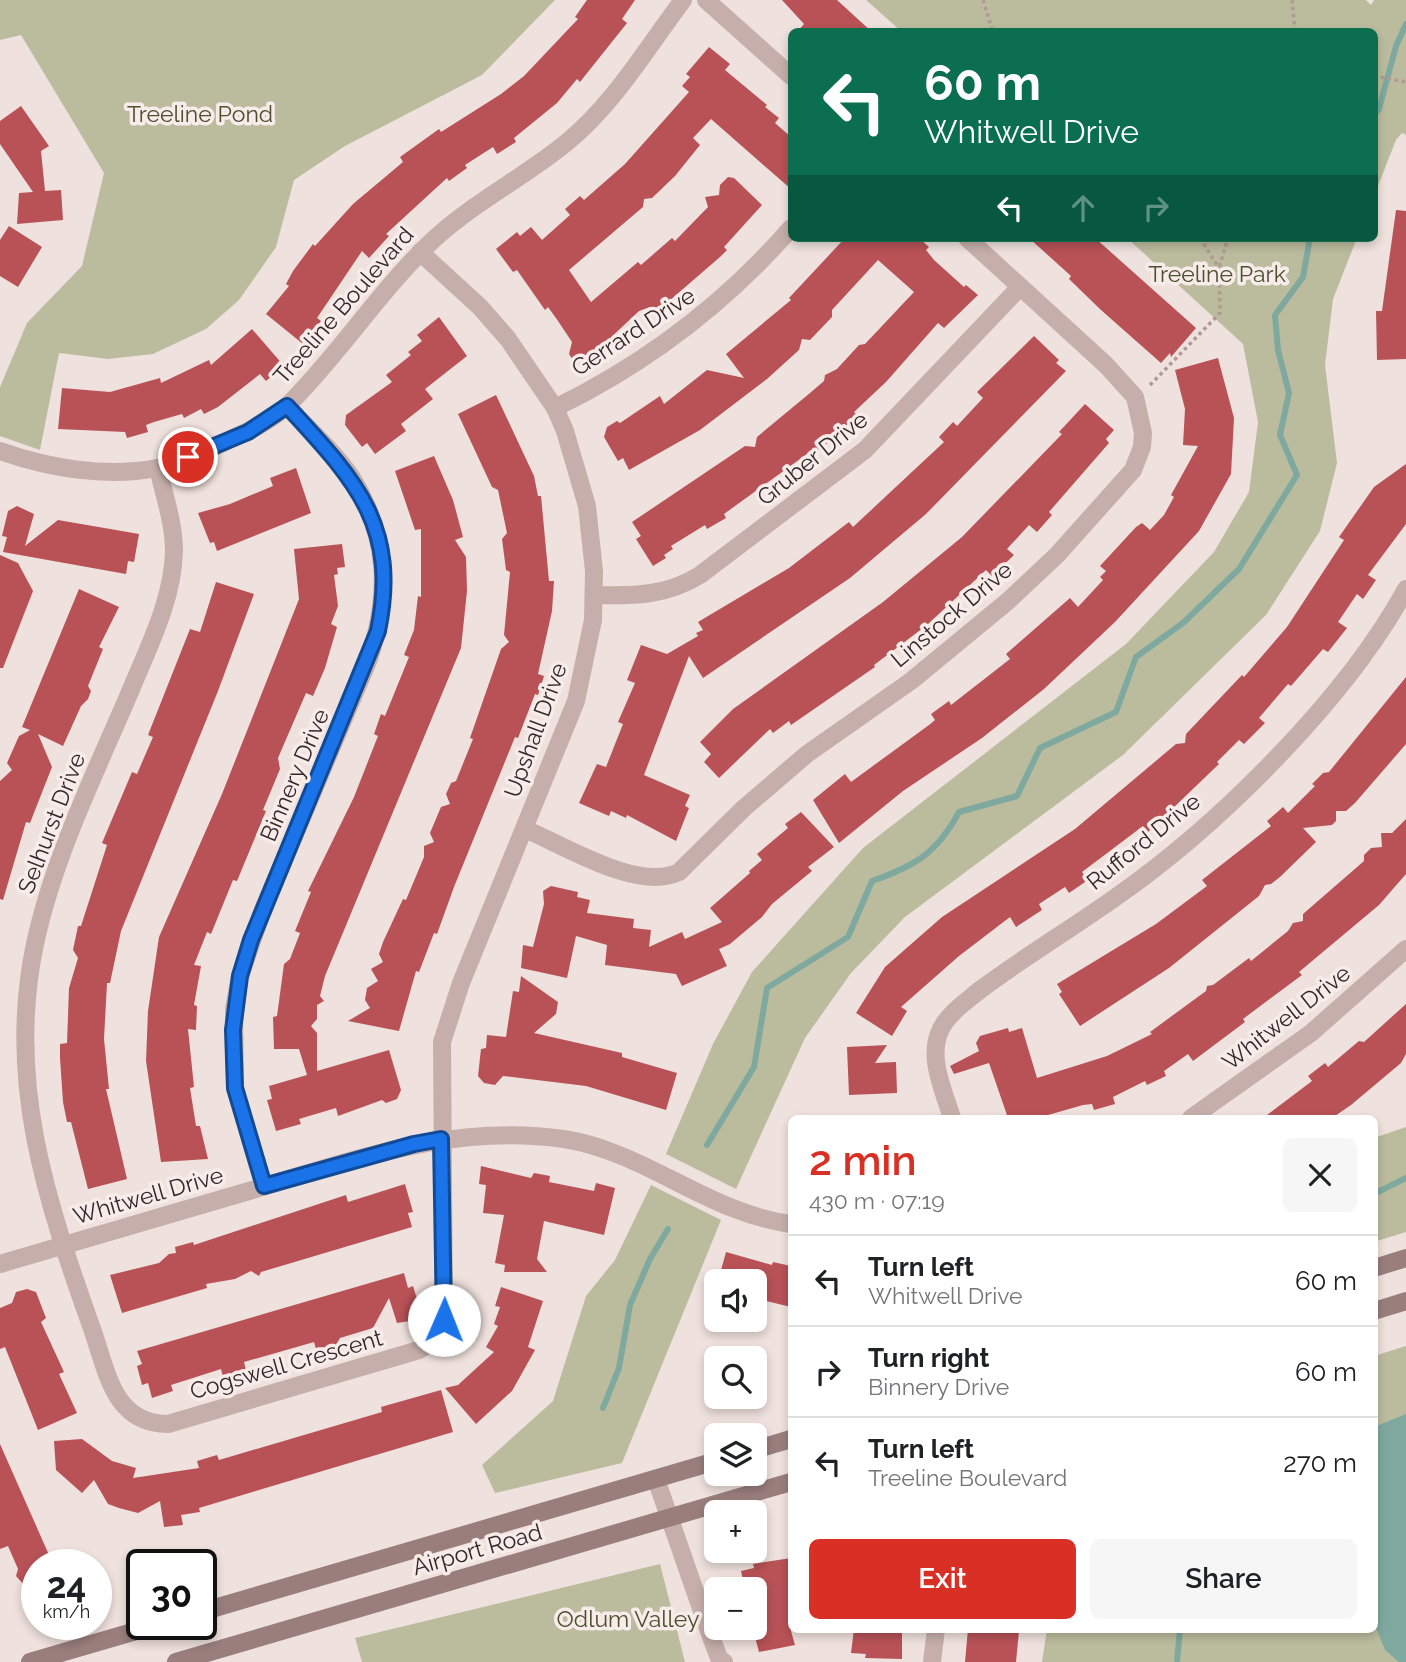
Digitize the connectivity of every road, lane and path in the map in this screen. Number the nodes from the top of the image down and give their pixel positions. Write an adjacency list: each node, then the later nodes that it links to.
1 (683, 0): 14 (street, Treeline Boulevard)
2 (706, 0): 7 (street)
3 (983, 0): 5 (path)
4 (1292, 0): 6 (path)
5 (992, 28)
6 (1295, 28)
7 (788, 73)
8 (1378, 77): 9 (path)
9 (1406, 82)
10 (788, 231): 19 (street, Gerrard Drive)
11 (971, 242): 16 (street, Linstock Drive)
12 (1203, 242): 15 (path)
13 (1227, 242): 15 (path)
14 (420, 252): 18 (street, Treeline Boulevard); 19 (street, Upshall Drive)
15 (1220, 268): 17 (path)
16 (1020, 287): 23 (street, Gruber Drive); 24 (street, Linstock Drive)
17 (1150, 385)
18 (287, 406): 21 (street, Treeline Boulevard); 29 (street, Binnery Drive)
19 (555, 408): 23 (street, Upshall Drive)
20 (0, 451): 21 (street, Treeline Boulevard)
21 (158, 468): 31 (street, Selhurst Drive)
22 (1406, 589): 26 (street, Rufford Drive)
23 (595, 595): 24 (street, Upshall Drive)
24 (525, 829): 28 (street, Upshall Drive)
25 (1406, 949): 27 (street, Whitwell Drive)
26 (951, 1115)
27 (1195, 1115)
28 (441, 1139): 29 (street, Whitwell Drive); 30 (street, Whitwell Drive); 31 (street, Cogswell Crescent)
29 (264, 1186): 31 (street, Whitwell Drive)
30 (788, 1224)
31 (63, 1246): 33 (street, Whitwell Drive)
32 (1406, 1258): 34 (main road)
33 (0, 1264)
34 (1378, 1267)
35 (1406, 1301): 36 (main road)
36 (1378, 1310)
37 (788, 1440): 38 (main road)
38 (767, 1446)
39 (704, 1465): 40 (main road, Airport Road)
40 (656, 1479): 42 (street); 43 (main road, Airport Road)
41 (788, 1483): 42 (main road, Airport Road)
42 (669, 1518): 47 (main road, Airport Road); 48 (street)
43 (217, 1607)
44 (936, 1633): 49 (street)
45 (126, 1634): 46 (main road)
46 (30, 1662)
47 (176, 1662)
48 (724, 1662)
49 (932, 1662)

